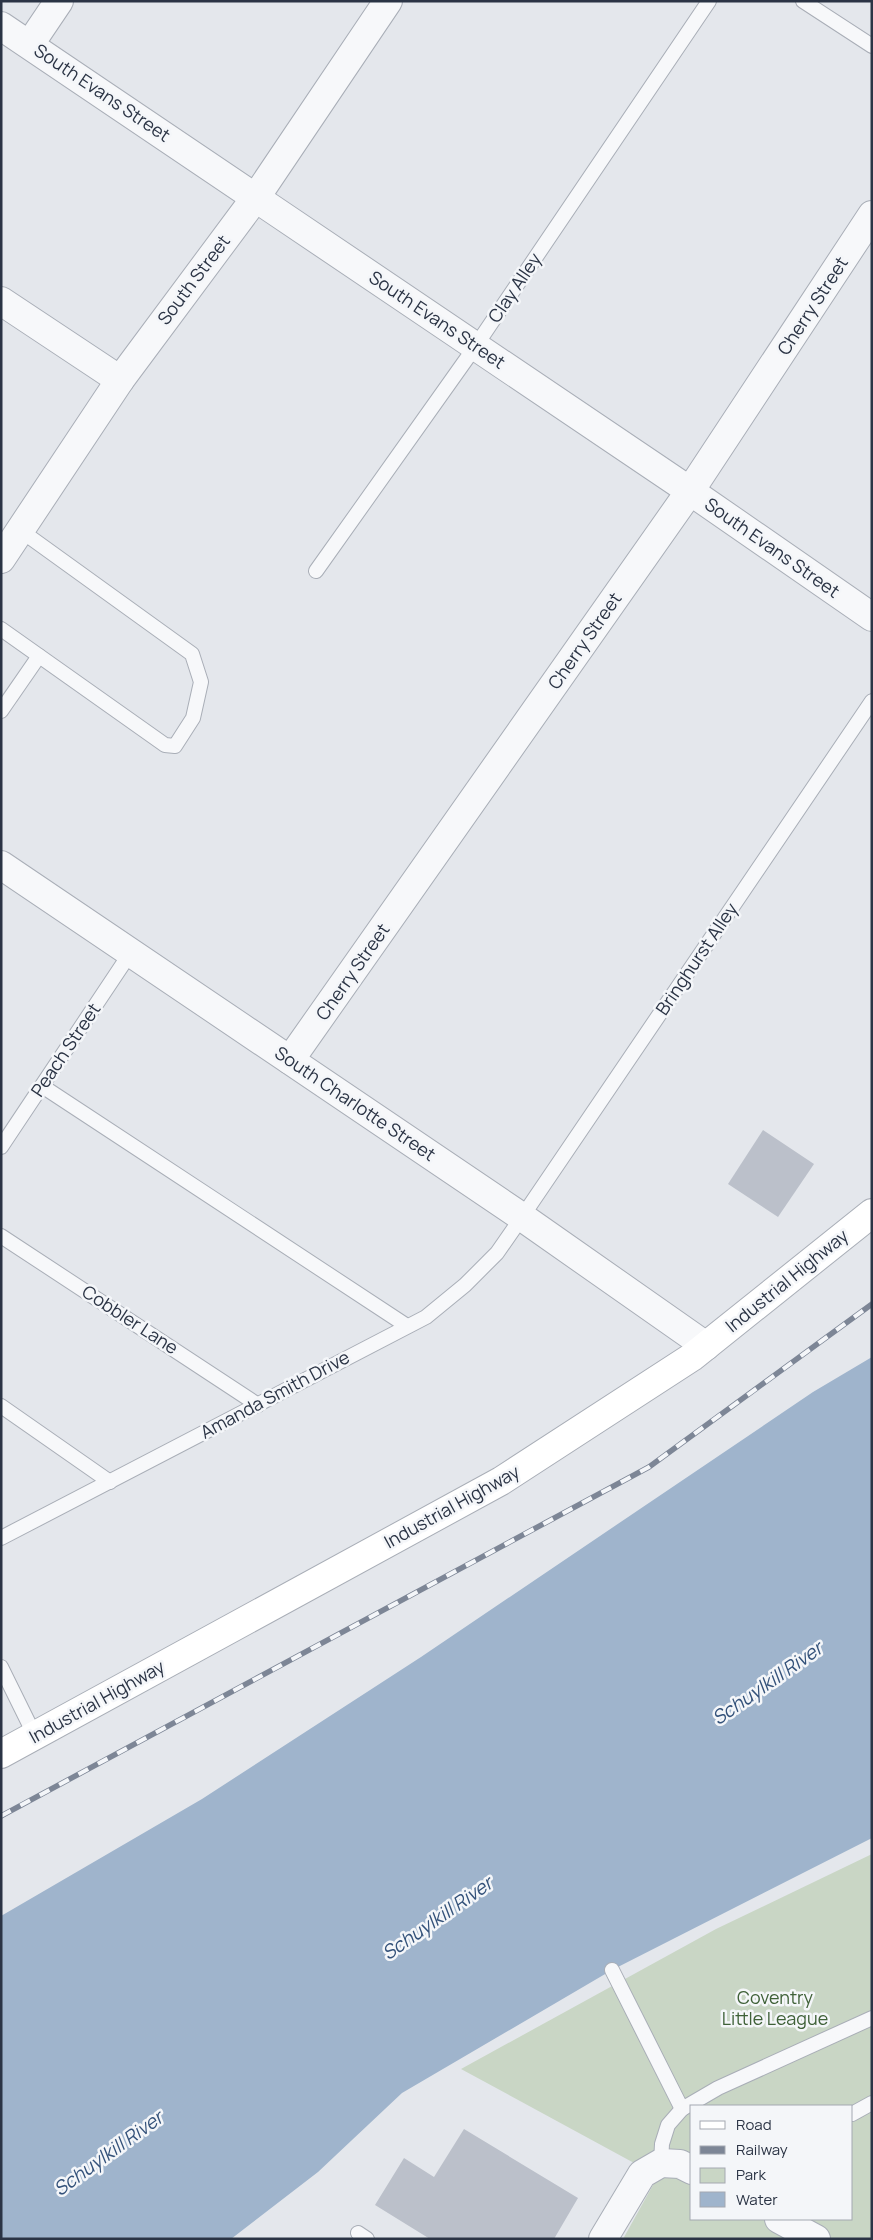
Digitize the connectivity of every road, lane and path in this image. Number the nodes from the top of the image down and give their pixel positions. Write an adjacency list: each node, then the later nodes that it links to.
1 (59, 1): 6 (street)
2 (388, 1): 8 (street, South Street)
3 (709, 1): 11 (lane, Clay Alley)
4 (803, 1): 7 (lane)
5 (1, 26): 6 (street, South Evans Street)
6 (30, 44): 8 (street, South Evans Street)
7 (872, 46)
8 (256, 197): 11 (street, South Evans Street); 12 (street, South Street)
9 (872, 215): 13 (street, Cherry Street)
10 (1, 300): 12 (street)
11 (476, 346): 13 (street, South Evans Street); 16 (lane, Clay Alley)
12 (120, 380): 14 (street, South Street)
13 (690, 492): 17 (street, South Evans Street); 24 (street, Cherry Street)
14 (20, 530): 15 (street, South Street); 19 (lane)
15 (1, 559)
16 (316, 571)
17 (872, 617)
18 (1, 629): 19 (lane)
19 (40, 656): 21 (lane)
20 (872, 701): 28 (lane, Bringhurst Alley)
21 (1, 711)
22 (2, 867): 23 (street, South Charlotte Street)
23 (131, 952): 24 (street, South Charlotte Street); 25 (lane, Peach Street)
24 (290, 1060): 28 (street, South Charlotte Street)
25 (42, 1086): 26 (lane, Peach Street); 30 (lane)
26 (1, 1147)
27 (872, 1213): 31 (street, Industrial Highway)
28 (522, 1217): 30 (lane, Amanda Smith Drive); 31 (street, South Charlotte Street)
29 (1, 1236): 32 (lane, Cobbler Lane)
30 (408, 1326): 32 (lane, Amanda Smith Drive)
31 (706, 1346): 37 (street, Industrial Highway)
32 (258, 1405): 34 (lane, Amanda Smith Drive)
33 (1, 1406): 34 (lane)
34 (110, 1482): 35 (lane, Amanda Smith Drive)
35 (1, 1538)
36 (1, 1667): 37 (lane)
37 (35, 1736): 38 (street, Industrial Highway)
38 (1, 1754)
39 (612, 1970): 42 (lane)
40 (872, 2018): 42 (lane)
41 (872, 2103): 43 (lane)
42 (682, 2109): 44 (lane)
43 (853, 2113)
44 (661, 2163): 45 (street); 47 (street)
45 (690, 2169)
46 (782, 2220): 48 (street)
47 (603, 2239)
48 (816, 2239)

